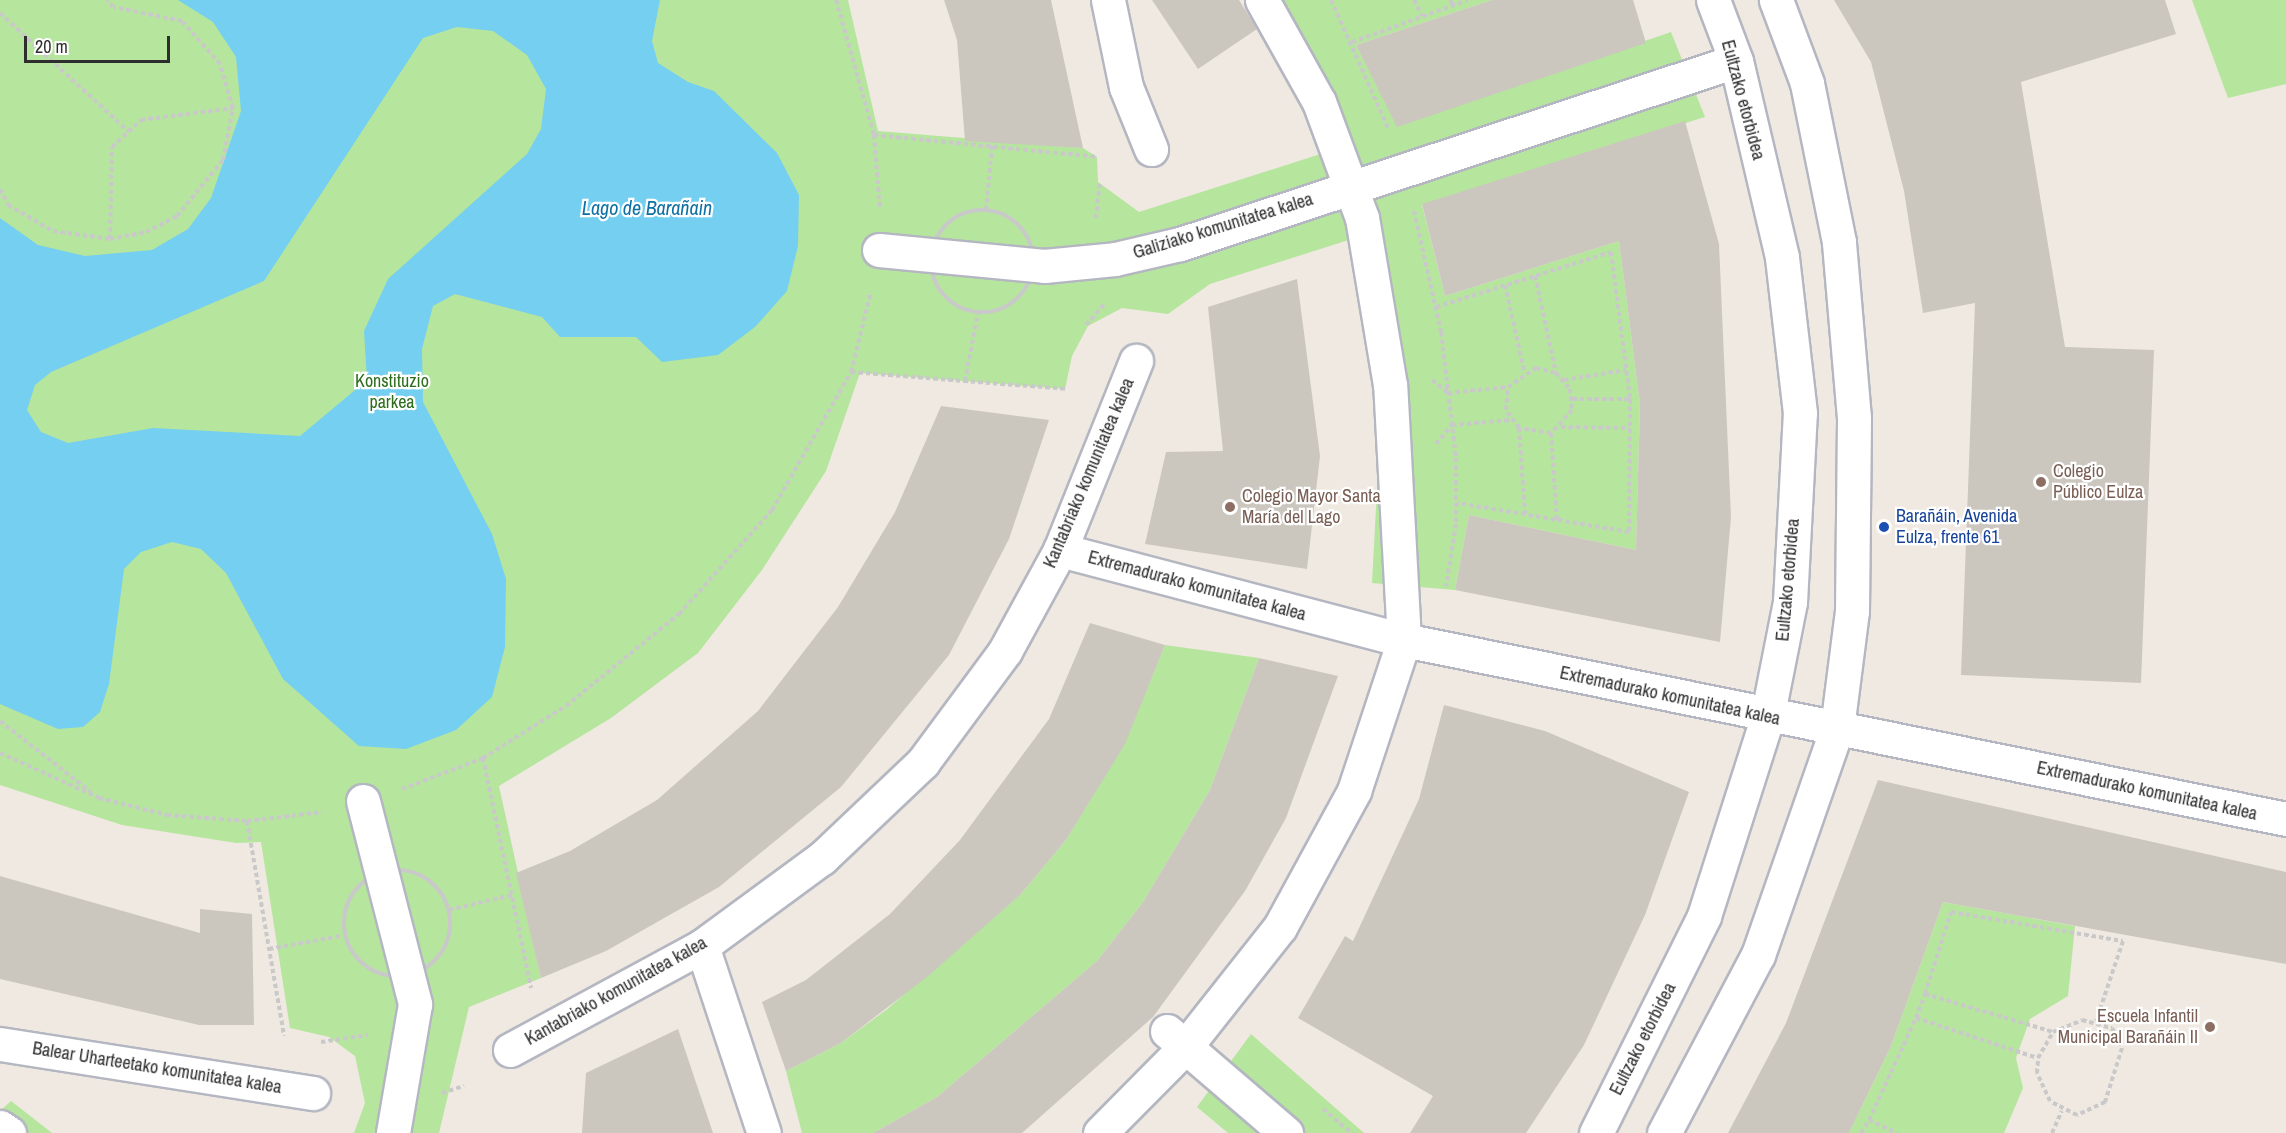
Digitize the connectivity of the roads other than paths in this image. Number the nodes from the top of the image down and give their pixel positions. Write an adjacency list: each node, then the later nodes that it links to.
1 (1108, 0): 6 (street)
2 (1262, 0): 7 (street)
3 (1713, 0): 5 (street, Eultzako etorbidea)
4 (1776, 0): 13 (street)
5 (1736, 61): 7 (street, Galiziako komunitatea kalea); 12 (street, Eultzako etorbidea)
6 (1151, 148)
7 (1352, 186): 8 (street, Galiziako komunitatea kalea); 11 (street)
8 (879, 250)
9 (1136, 361): 10 (street, Kantabriako komunitatea kalea)
10 (1060, 550): 11 (street, Extremadurako komunitatea kalea); 16 (street, Kantabriako komunitatea kalea)
11 (1404, 640): 12 (street, Extremadurako komunitatea kalea); 17 (street)
12 (1767, 718): 13 (street, Extremadurako komunitatea kalea); 27 (street, Eultzako etorbidea)
13 (1837, 728): 15 (street, Extremadurako komunitatea kalea); 28 (street)
14 (363, 801): 23 (street)
15 (2286, 819)
16 (702, 946): 19 (street, Kantabriako komunitatea kalea); 24 (street)
17 (1177, 1038): 25 (street); 26 (street)
18 (0, 1044): 20 (street, Balear Uharteetako komunitatea kalea)
19 (510, 1050)
20 (313, 1093)
21 (0, 1127): 22 (street)
22 (9, 1133)
23 (393, 1133)
24 (764, 1133)
25 (1100, 1133)
26 (1286, 1133)
27 (1596, 1133)
28 (1664, 1133)

